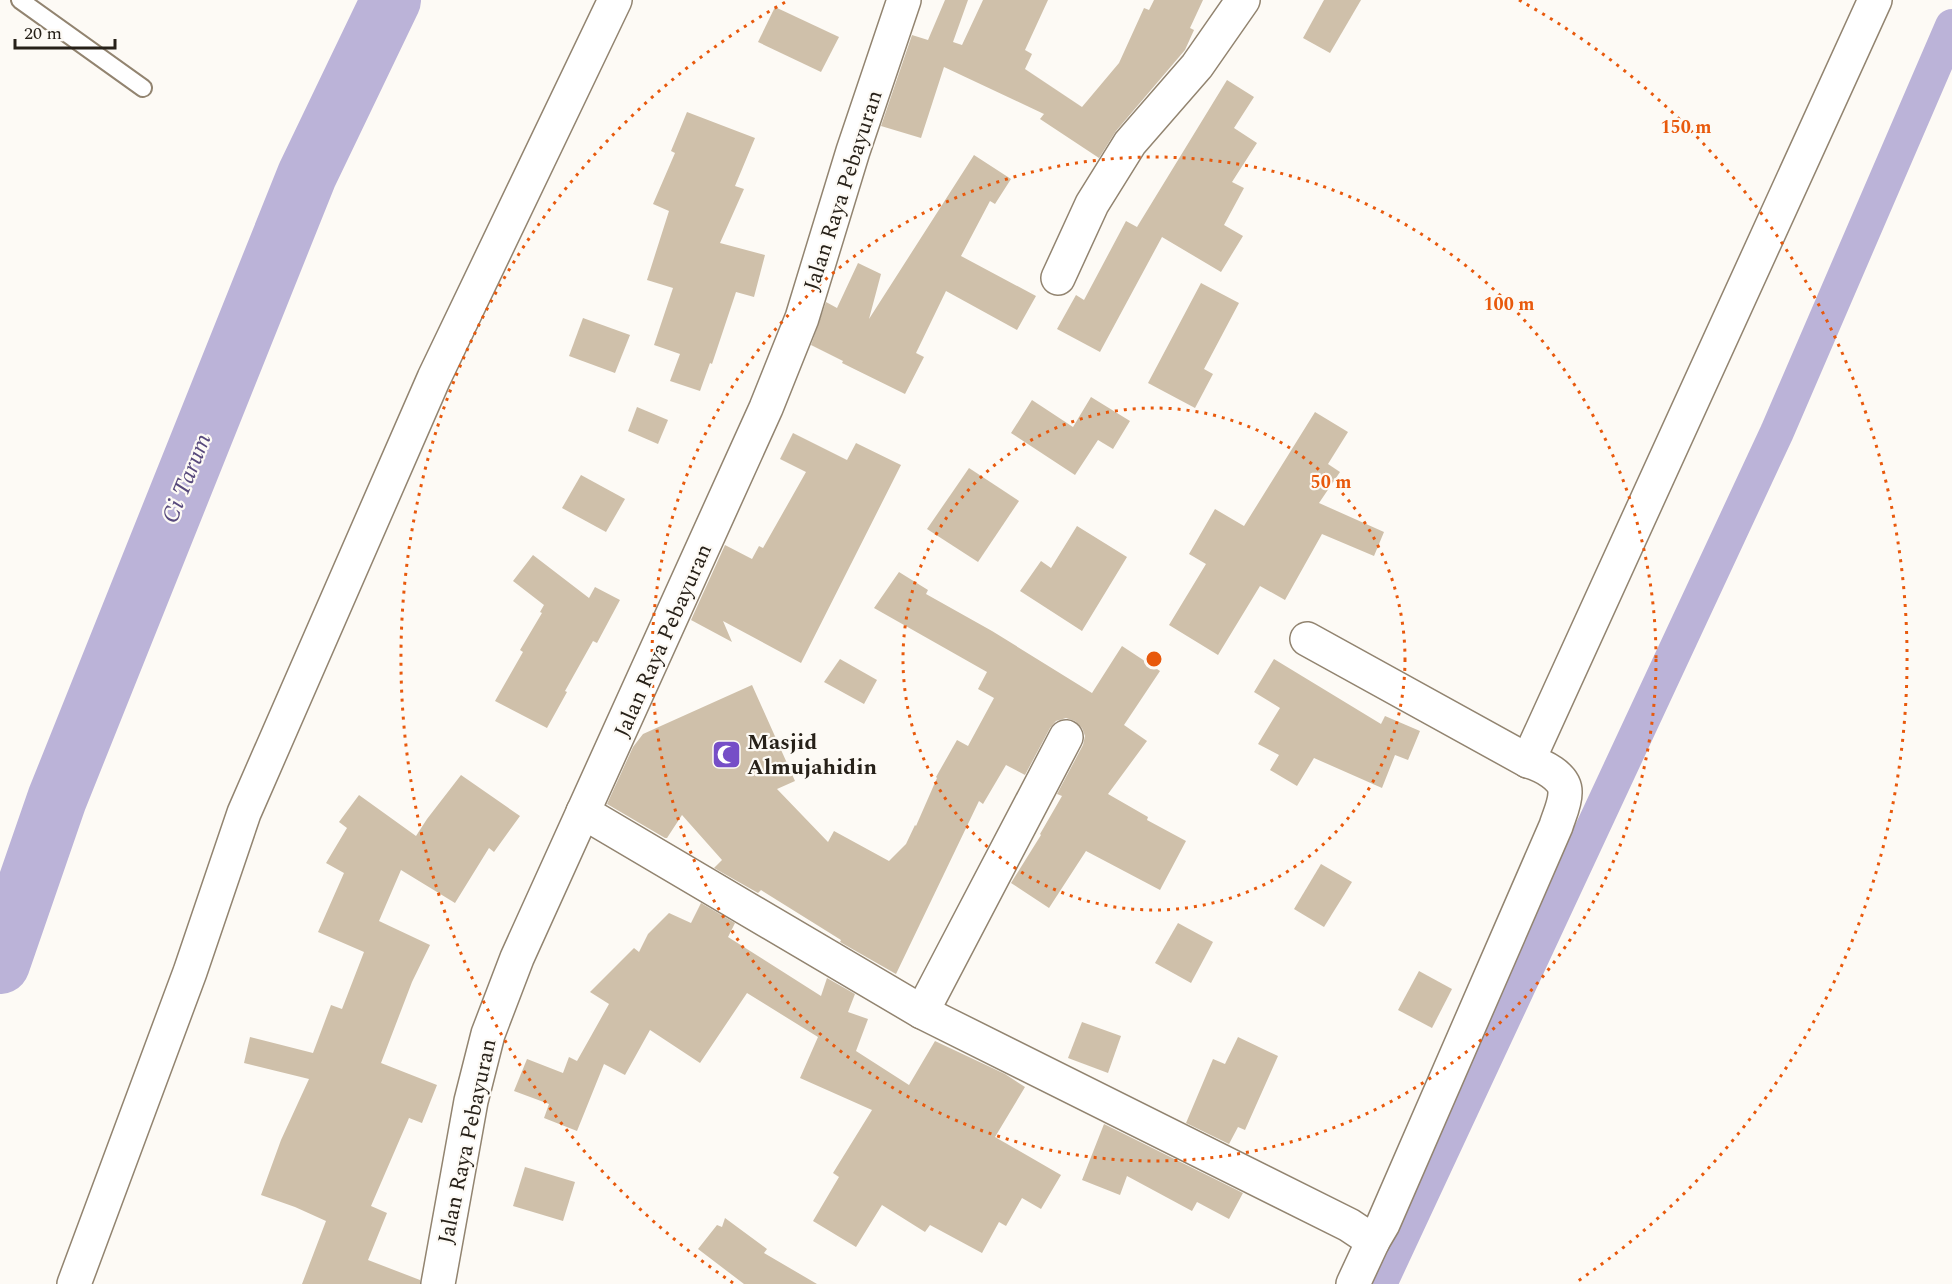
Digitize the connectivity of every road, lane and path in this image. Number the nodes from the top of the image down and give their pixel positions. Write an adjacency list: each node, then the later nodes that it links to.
1 (20, 0): 6 (lane)
2 (615, 0): 14 (street)
3 (904, 0): 11 (street, Jalan Raya Pebayuran)
4 (1243, 0): 7 (street)
5 (1875, 0): 10 (street)
6 (143, 88)
7 (1058, 278)
8 (1307, 639): 10 (street)
9 (1066, 736): 12 (street)
10 (1528, 760): 13 (street)
11 (583, 812): 12 (street); 15 (street, Jalan Raya Pebayuran)
12 (922, 1012): 13 (street)
13 (1373, 1241): 16 (street)
14 (74, 1284)
15 (438, 1284)
16 (1353, 1284)

